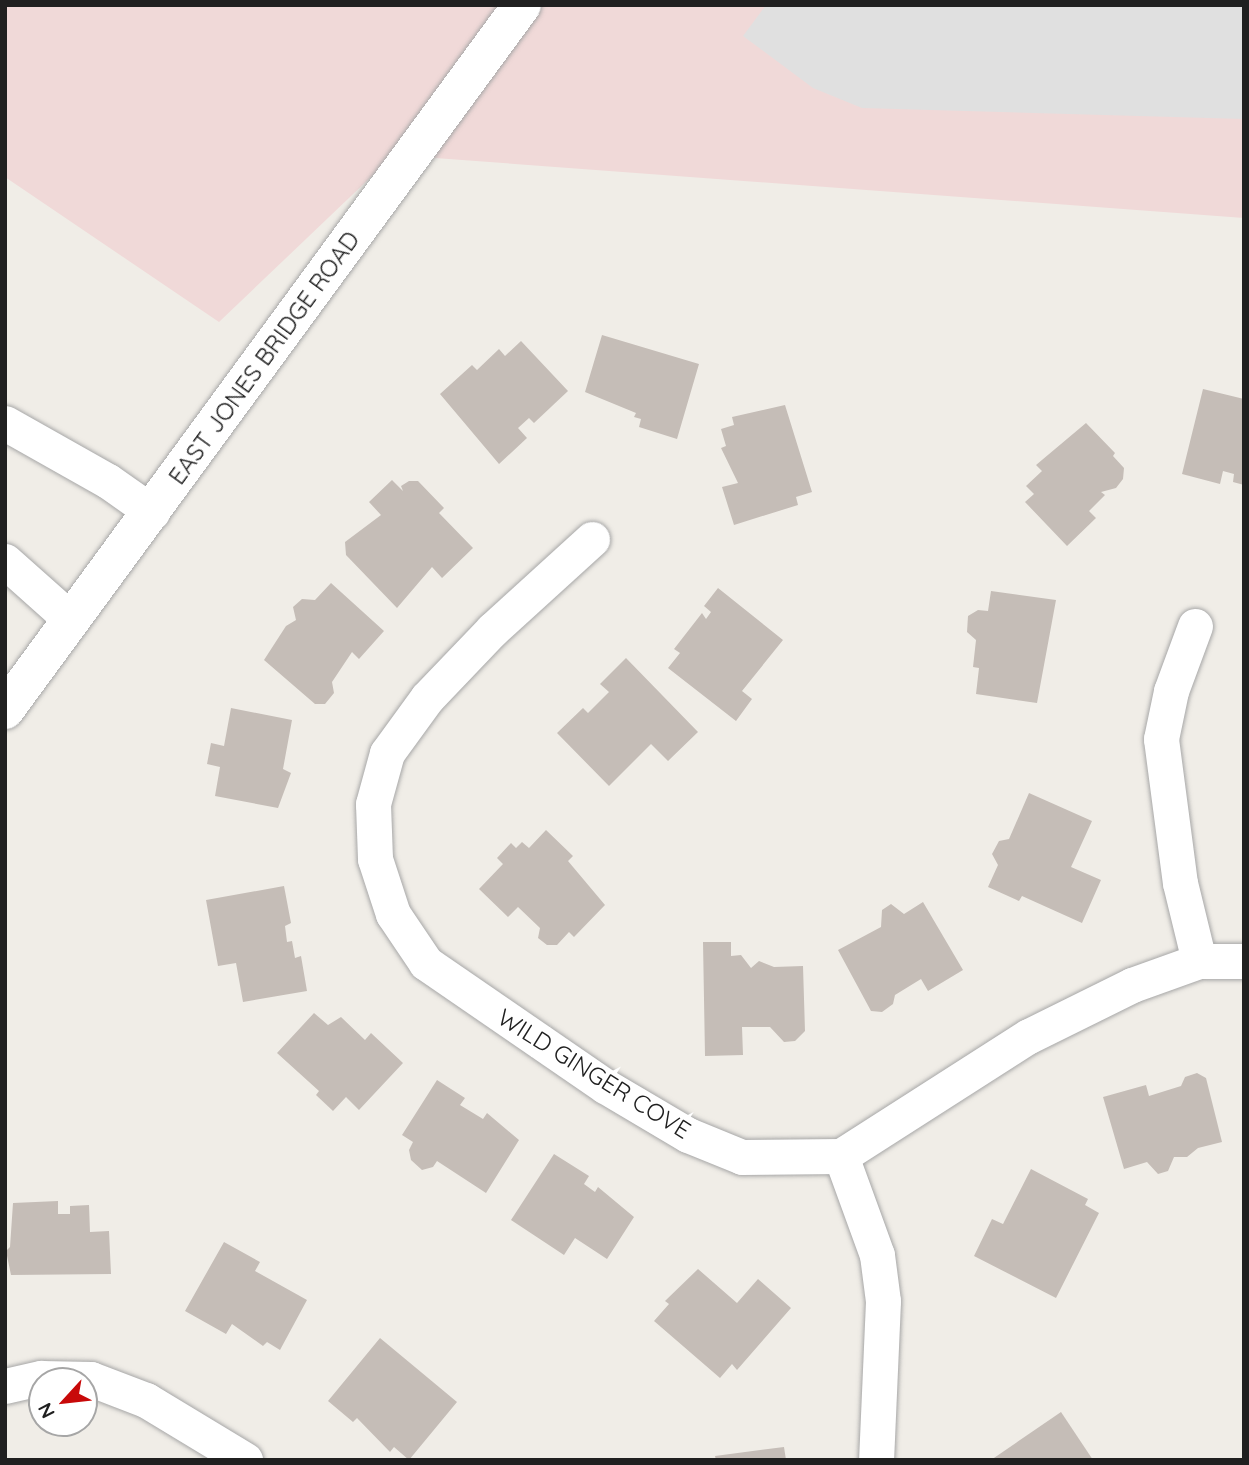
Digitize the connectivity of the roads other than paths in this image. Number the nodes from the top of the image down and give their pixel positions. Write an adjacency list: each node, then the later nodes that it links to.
1 (522, 5): 3 (street, EAST JONES BRIDGE ROAD)
2 (5, 423): 3 (street)
3 (152, 512): 6 (street, EAST JONES BRIDGE ROAD)
4 (592, 539): 11 (street, WILD GINGER COVE)
5 (5, 561): 6 (street)
6 (70, 619): 8 (street, EAST JONES BRIDGE ROAD)
7 (1195, 626): 9 (street)
8 (5, 710)
9 (1199, 961): 10 (street); 11 (street)
10 (1244, 961)
11 (841, 1156): 14 (street)
12 (5, 1387): 13 (street)
13 (245, 1460)
14 (876, 1460)

